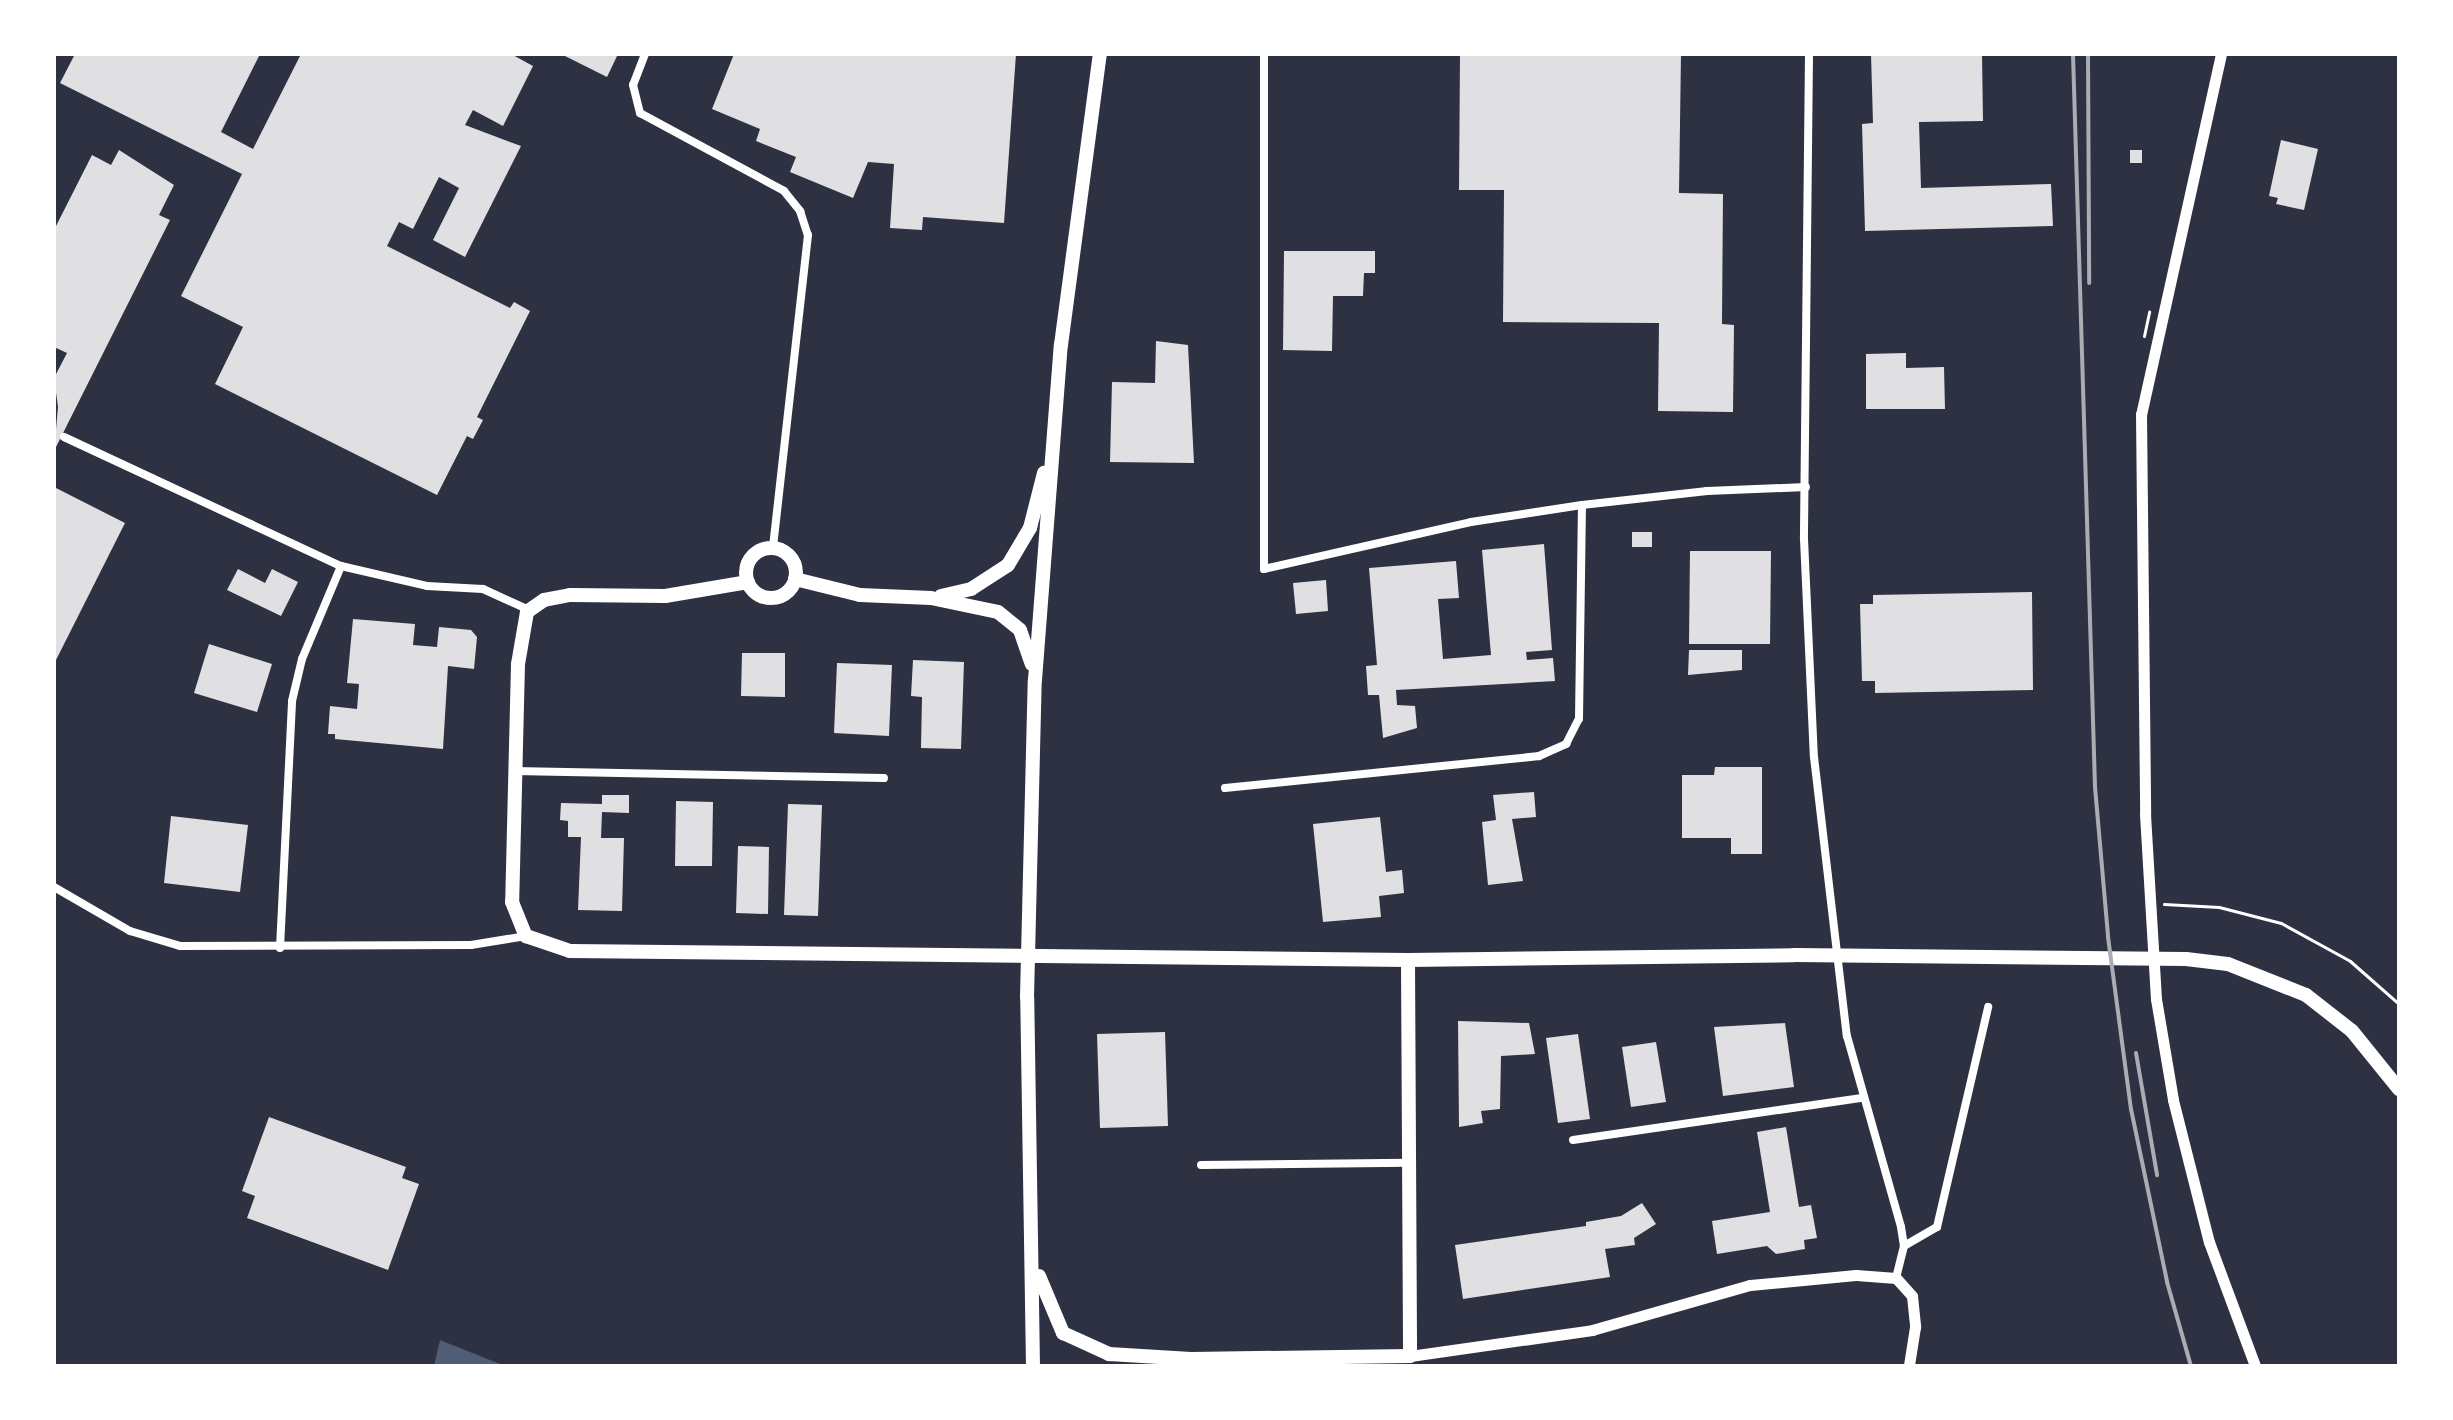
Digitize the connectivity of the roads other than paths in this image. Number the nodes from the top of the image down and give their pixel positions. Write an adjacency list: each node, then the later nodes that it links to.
1 (645, 54): 10 (street)
2 (1100, 54): 6 (main road)
3 (1809, 54): 8 (street)
4 (2221, 54): 38 (street)
5 (1264, 55): 9 (street)
6 (1053, 434): 14 (main road); 16 (main road)
7 (64, 437): 11 (street)
8 (1806, 487): 9 (street); 26 (street)
9 (1582, 505): 19 (street)
10 (773, 548): 12 (main road); 13 (main road)
11 (341, 566): 15 (street); 22 (street)
12 (795, 579): 13 (main road); 14 (main road)
13 (748, 582): 15 (main road)
14 (931, 598): 16 (main road)
15 (529, 610): 17 (main road)
16 (1035, 680): 30 (main road)
17 (514, 771): 18 (street); 21 (main road)
18 (884, 778)
19 (1225, 788)
20 (54, 887): 22 (street)
21 (526, 936): 22 (street); 23 (main road)
22 (280, 948)
23 (1408, 960): 25 (main road); 28 (main road)
24 (1988, 1007): 31 (street)
25 (2399, 1089)
26 (1862, 1098): 27 (street); 31 (street)
27 (1573, 1140)
28 (1408, 1163): 29 (street); 33 (main road)
29 (1201, 1165)
30 (1031, 1240): 34 (main road); 35 (main road)
31 (1904, 1246): 32 (street)
32 (1896, 1278): 33 (street); 37 (street)
33 (1410, 1356): 34 (main road)
34 (1191, 1359): 36 (main road)
35 (1033, 1366)
36 (1144, 1366)
37 (1909, 1366)
38 (2255, 1366)

